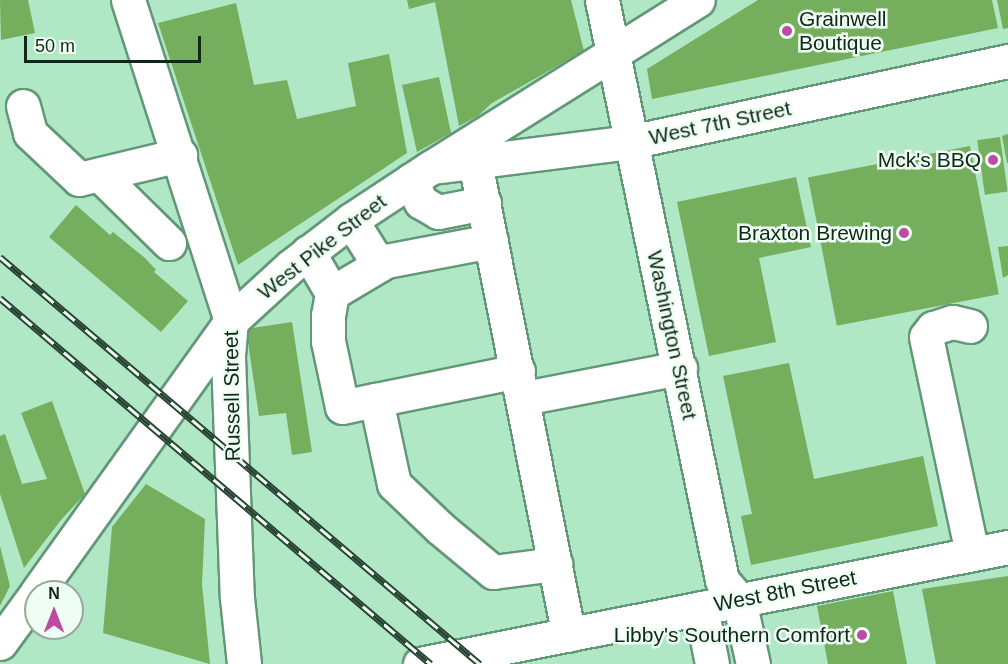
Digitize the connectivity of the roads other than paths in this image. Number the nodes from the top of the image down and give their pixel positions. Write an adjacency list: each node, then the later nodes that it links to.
1 (128, 0): 8 (street, Russell Street)
2 (602, 0): 4 (street, Washington Street)
3 (698, 0): 4 (street, West Pike Street)
4 (611, 54): 7 (street, Washington Street); 10 (street, West Pike Street)
5 (1008, 61): 7 (street, West 7th Street)
6 (23, 106): 11 (street)
7 (630, 142): 9 (street, West 7th Street); 21 (street, Washington Street)
8 (180, 155): 11 (street); 19 (street, Russell Street)
9 (475, 162): 10 (street, West 7th Street); 12 (street)
10 (420, 174): 12 (street); 13 (street, West Pike Street)
11 (89, 177): 15 (street)
12 (483, 203): 14 (street)
13 (351, 220): 16 (street, West Pike Street); 17 (street)
14 (491, 241): 17 (street); 22 (street)
15 (169, 243)
16 (308, 252): 18 (street); 19 (street, West Pike Street)
17 (380, 265): 18 (street)
18 (332, 293): 23 (street)
19 (231, 321): 27 (street, West Pike Street); 33 (street, Russell Street)
20 (970, 326): 25 (street)
21 (680, 368): 22 (street); 28 (street, Washington Street)
22 (521, 385): 23 (street); 26 (street)
23 (376, 400): 26 (street)
24 (1008, 547): 25 (street, West 8th Street)
25 (972, 554): 28 (street, West 8th Street)
26 (555, 564): 31 (street)
27 (46, 580)
28 (739, 600): 29 (street, West 8th Street); 36 (street, Washington Street)
29 (701, 608): 31 (street, West 8th Street); 35 (street)
30 (24, 611): 32 (street, West Pike Street)
31 (569, 635): 34 (street, West 8th Street)
32 (0, 643)
33 (243, 664)
34 (420, 664)
35 (712, 664)
36 (753, 664)

